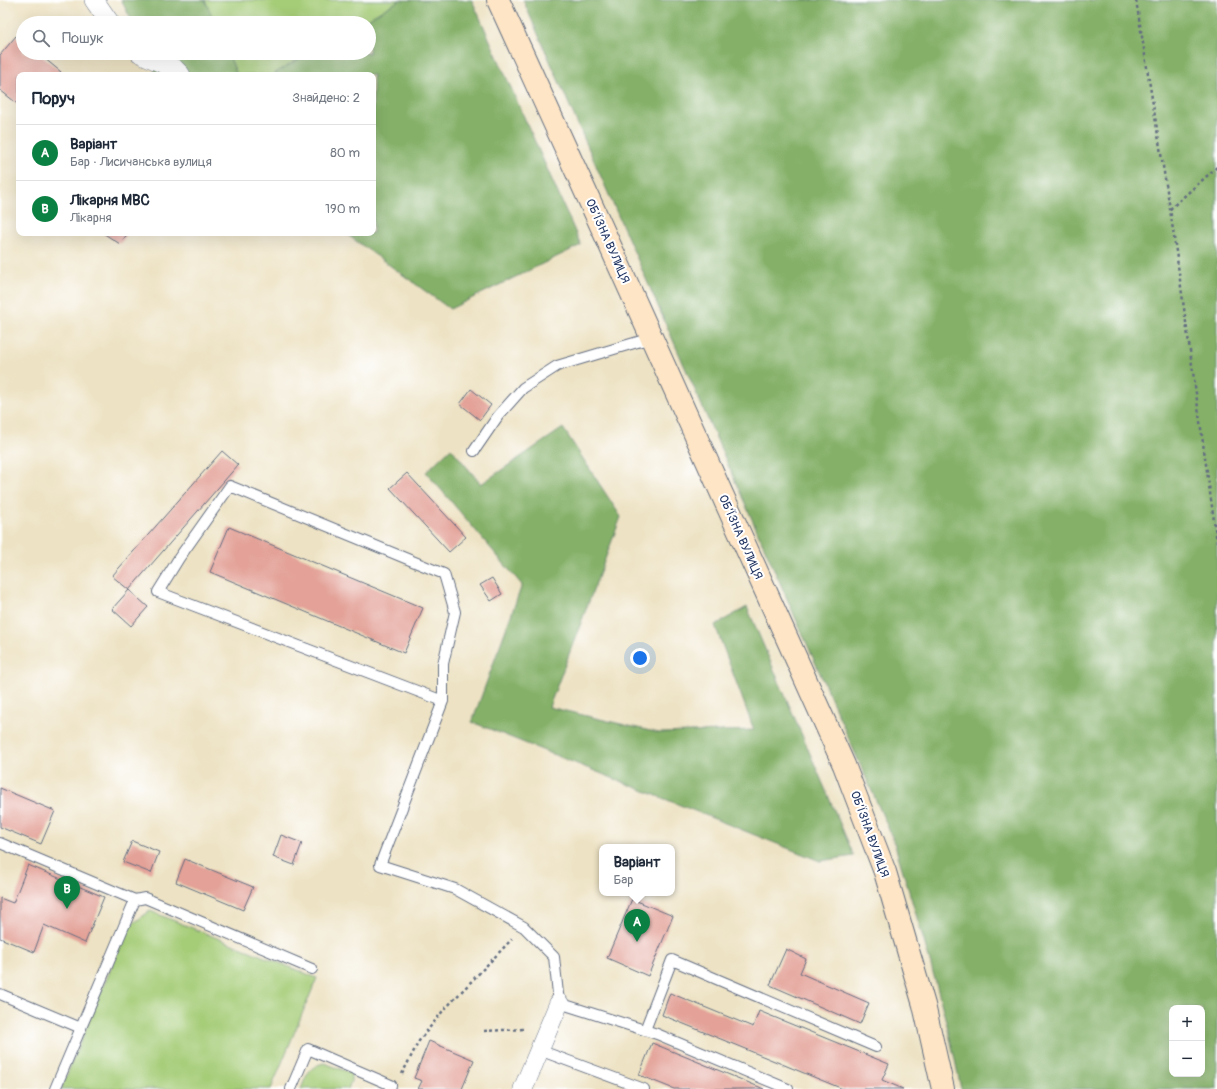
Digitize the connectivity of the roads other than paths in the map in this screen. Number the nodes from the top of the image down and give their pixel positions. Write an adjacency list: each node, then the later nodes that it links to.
1 (94, 0): 3 (street)
2 (498, 0): 6 (main road, ОБ’ЇЗНА ВУЛИЦЯ)
3 (105, 16)
4 (155, 60): 5 (street)
5 (178, 72)
6 (651, 338): 7 (lane); 24 (main road, ОБ’ЇЗНА ВУЛИЦЯ)
7 (474, 451)
8 (443, 701): 8 (lane); 13 (lane)
9 (0, 843): 10 (lane)
10 (135, 900): 11 (lane); 14 (lane)
11 (312, 969)
12 (0, 994): 14 (lane)
13 (559, 1003): 15 (lane); 17 (street)
14 (81, 1028): 19 (lane)
15 (645, 1030): 16 (lane); 23 (lane)
16 (876, 1047)
17 (539, 1050): 21 (street); 22 (lane)
18 (391, 1087): 20 (lane)
19 (56, 1089)
20 (290, 1089)
21 (523, 1089)
22 (644, 1089)
23 (788, 1089)
24 (943, 1089)

